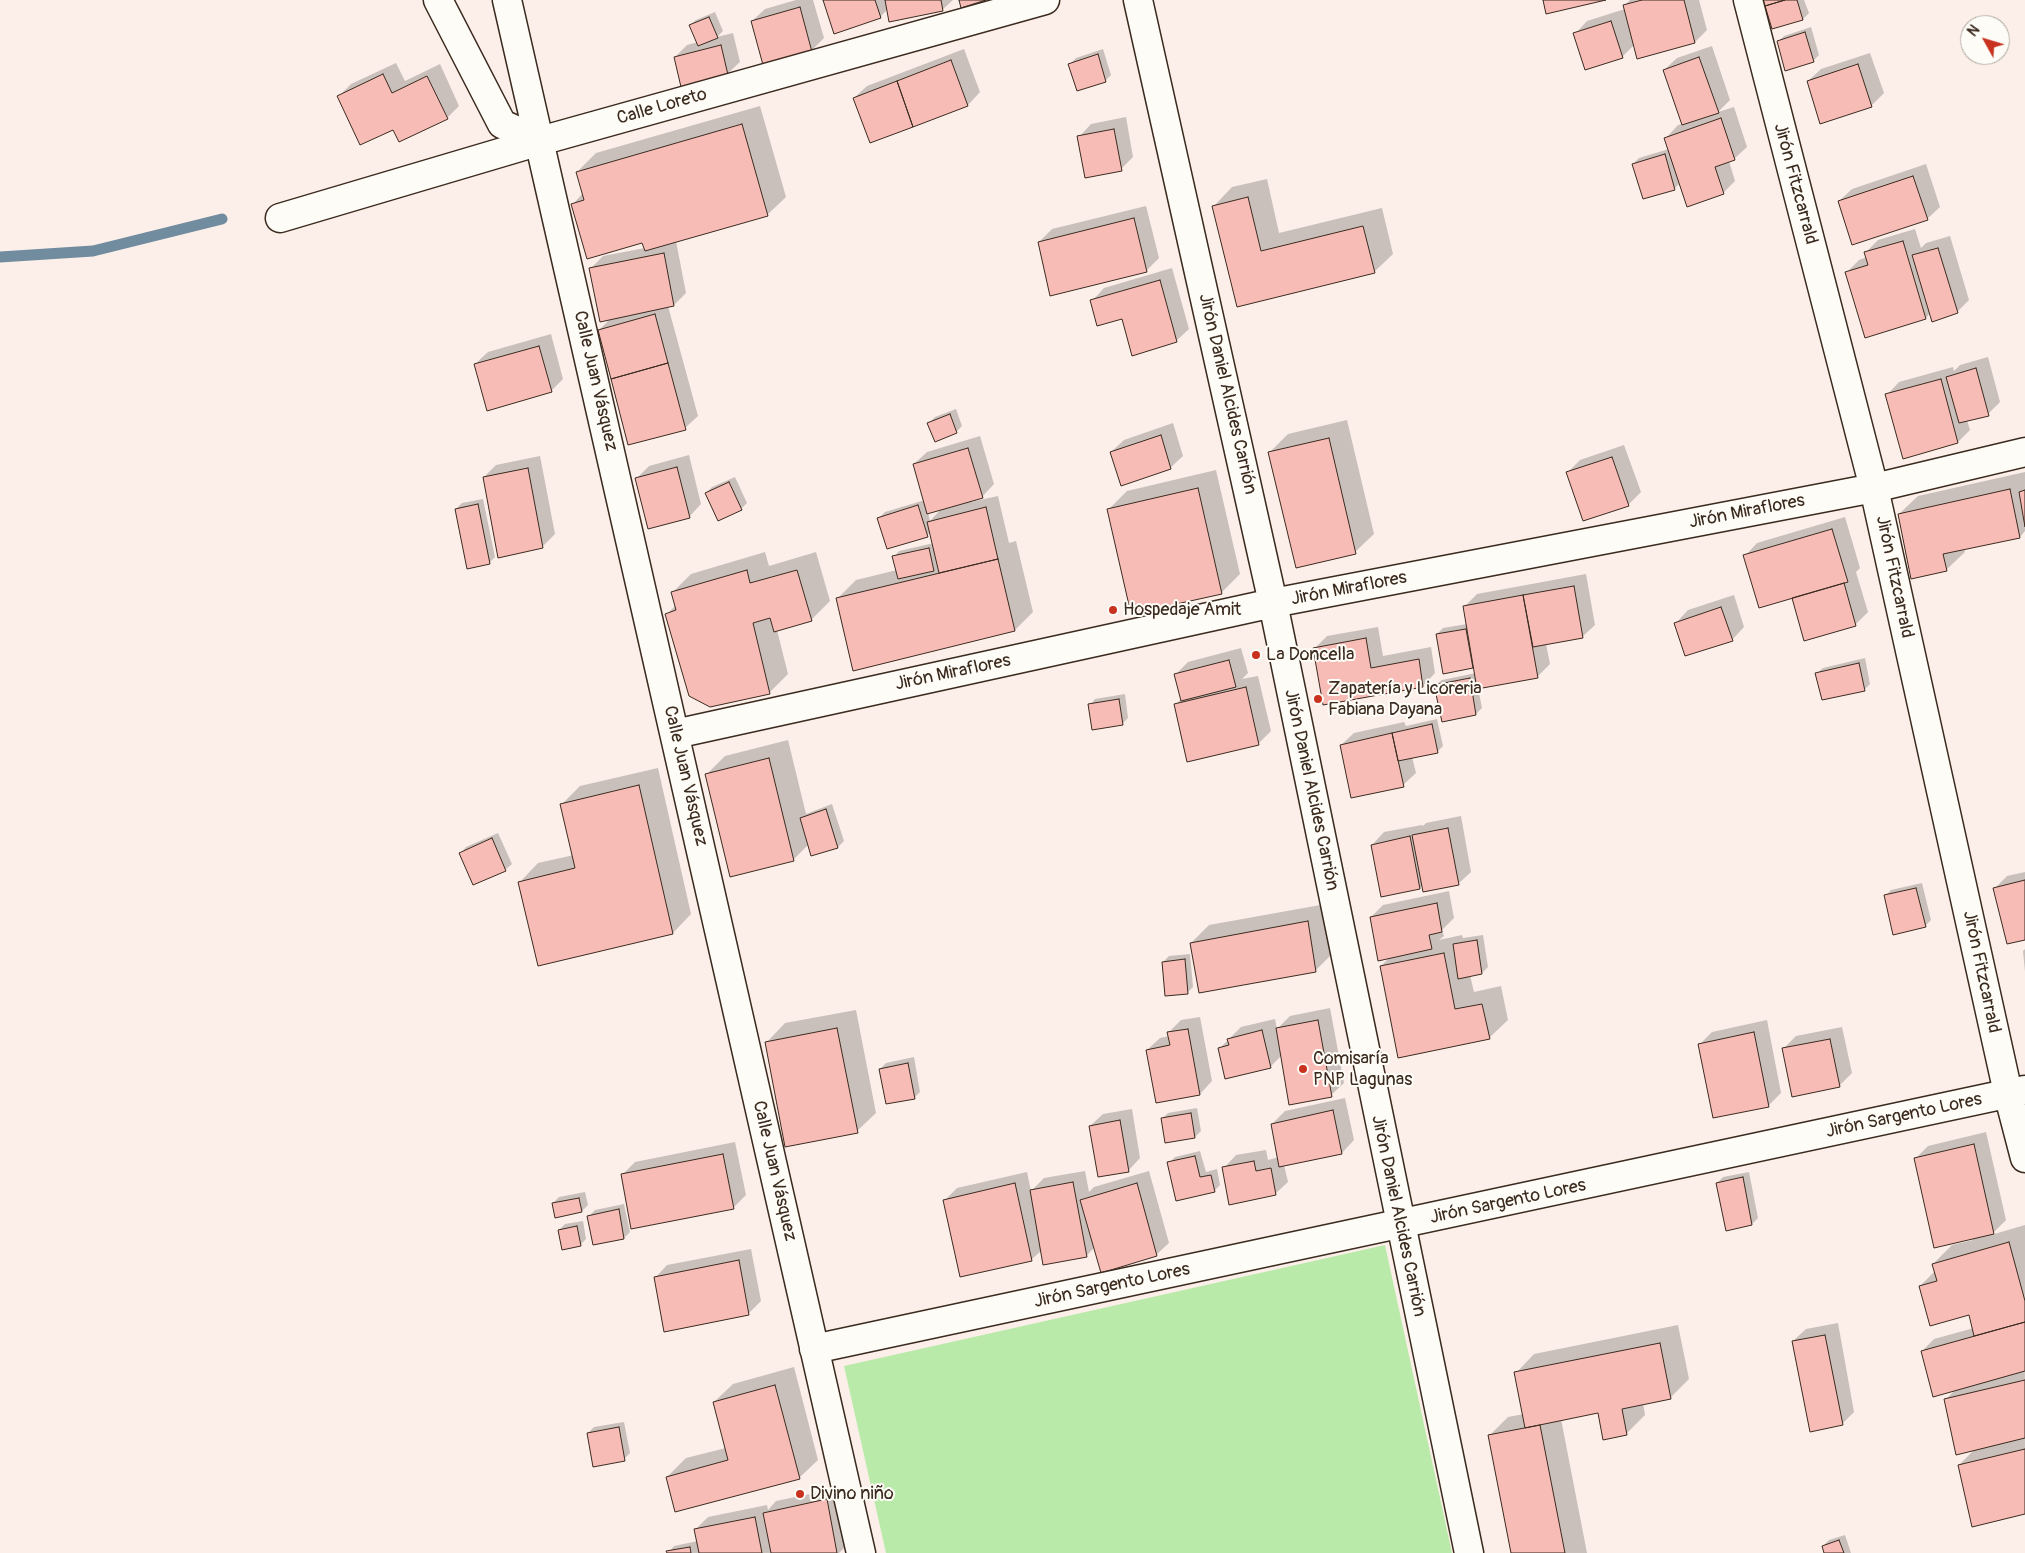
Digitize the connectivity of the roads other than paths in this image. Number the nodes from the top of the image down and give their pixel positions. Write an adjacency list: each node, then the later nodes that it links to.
1 (438, 0): 6 (street)
2 (507, 0): 6 (street, Calle Juan Vásquez)
3 (1045, 0): 6 (street, Calle Loreto)
4 (1138, 0): 10 (street, Jirón Daniel Alcides Carrión)
5 (1748, 0): 9 (street, Jirón Fitzcarrald)
6 (540, 140): 7 (street, Calle Loreto); 11 (street, Calle Juan Vásquez)
7 (280, 218)
8 (2025, 452): 9 (street, Jirón Miraflores)
9 (1874, 488): 10 (street, Jirón Miraflores); 12 (street, Jirón Fitzcarrald)
10 (1273, 603): 11 (street, Jirón Miraflores); 14 (street, Jirón Daniel Alcides Carrión)
11 (675, 734): 15 (street, Calle Juan Vásquez)
12 (2016, 1091): 13 (street, Jirón Fitzcarrald); 14 (street, Jirón Sargento Lores)
13 (2025, 1158)
14 (1400, 1225): 15 (street, Jirón Sargento Lores); 17 (street, Jirón Daniel Alcides Carrión)
15 (814, 1349): 16 (street, Calle Juan Vásquez)
16 (861, 1553)
17 (1469, 1553)

